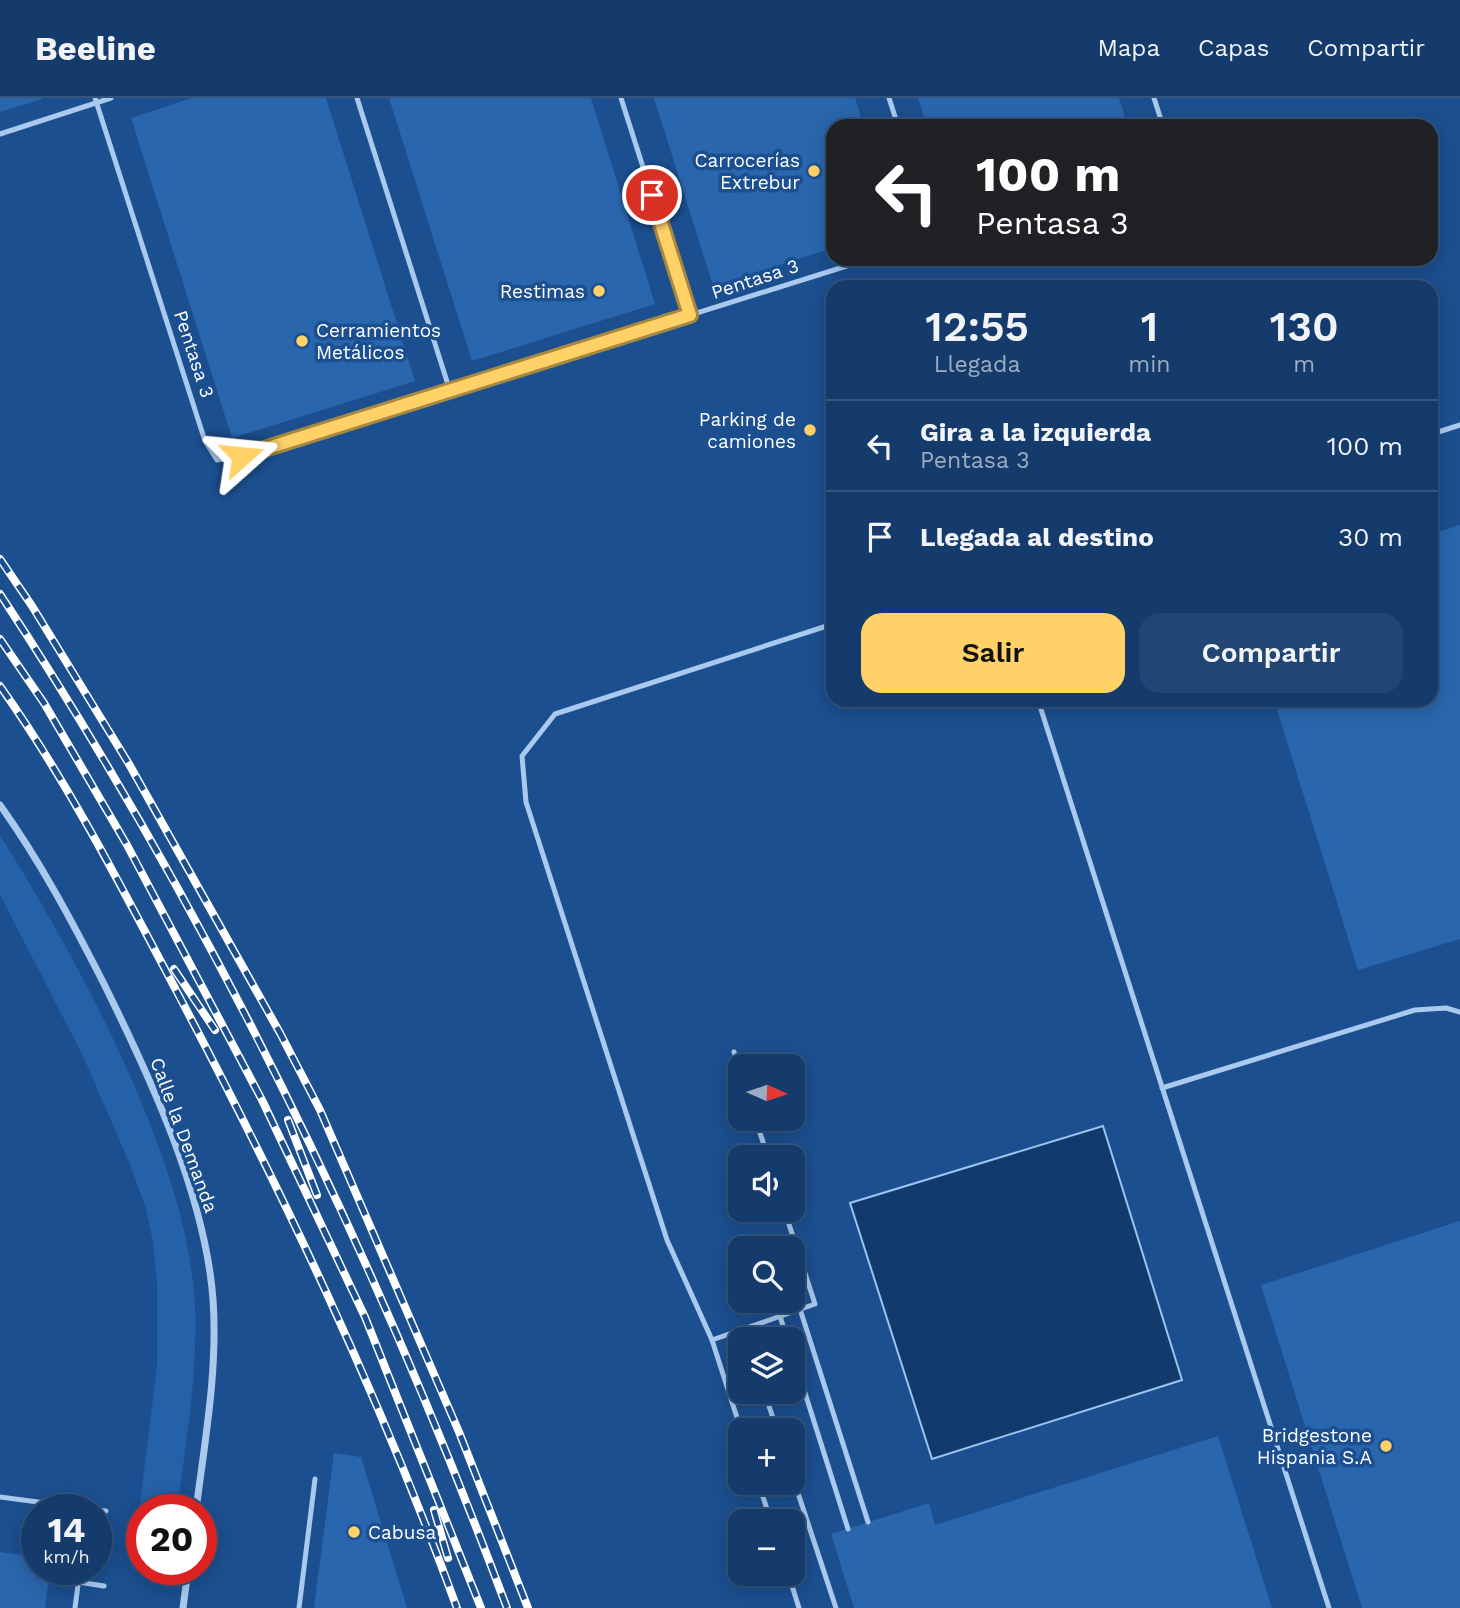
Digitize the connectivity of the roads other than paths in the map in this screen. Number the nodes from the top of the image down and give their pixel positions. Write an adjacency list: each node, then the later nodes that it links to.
1 (111, 98): 6 (lane)
2 (356, 98): 12 (lane)
3 (621, 98): 11 (lane, Pentasa 3)
4 (889, 98): 7 (lane)
5 (1154, 98): 8 (lane)
6 (96, 100): 9 (lane); 12 (lane, Pentasa 3)
7 (896, 119)
8 (1161, 119)
9 (0, 134)
10 (847, 266): 11 (lane, Pentasa 3)
11 (690, 315): 12 (lane, Pentasa 3)
12 (450, 391)
13 (1460, 425): 14 (lane)
14 (1438, 432)
15 (826, 626): 28 (lane)
16 (1040, 707): 19 (lane)
17 (0, 805): 32 (street, Calle la Demanda)
18 (1460, 1012): 19 (lane)
19 (1162, 1088): 48 (lane)
20 (805, 1273): 21 (lane)
21 (805, 1307)
22 (789, 1313): 24 (lane)
23 (801, 1313): 36 (lane)
24 (780, 1316): 25 (lane); 26 (lane)
25 (749, 1327)
26 (784, 1327)
27 (728, 1334): 28 (lane)
28 (712, 1340): 30 (lane)
29 (805, 1393): 37 (lane)
30 (737, 1418)
31 (315, 1479): 45 (lane)
32 (198, 1494)
33 (799, 1495): 47 (lane)
34 (0, 1497): 35 (lane)
35 (21, 1500)
36 (868, 1522)
37 (848, 1529)
38 (78, 1585): 43 (lane)
39 (98, 1585): 41 (lane)
40 (186, 1585): 44 (street)
41 (104, 1586)
42 (792, 1586): 46 (lane)
43 (75, 1608)
44 (183, 1608)
45 (299, 1608)
46 (799, 1608)
47 (836, 1608)
48 (1329, 1608)

